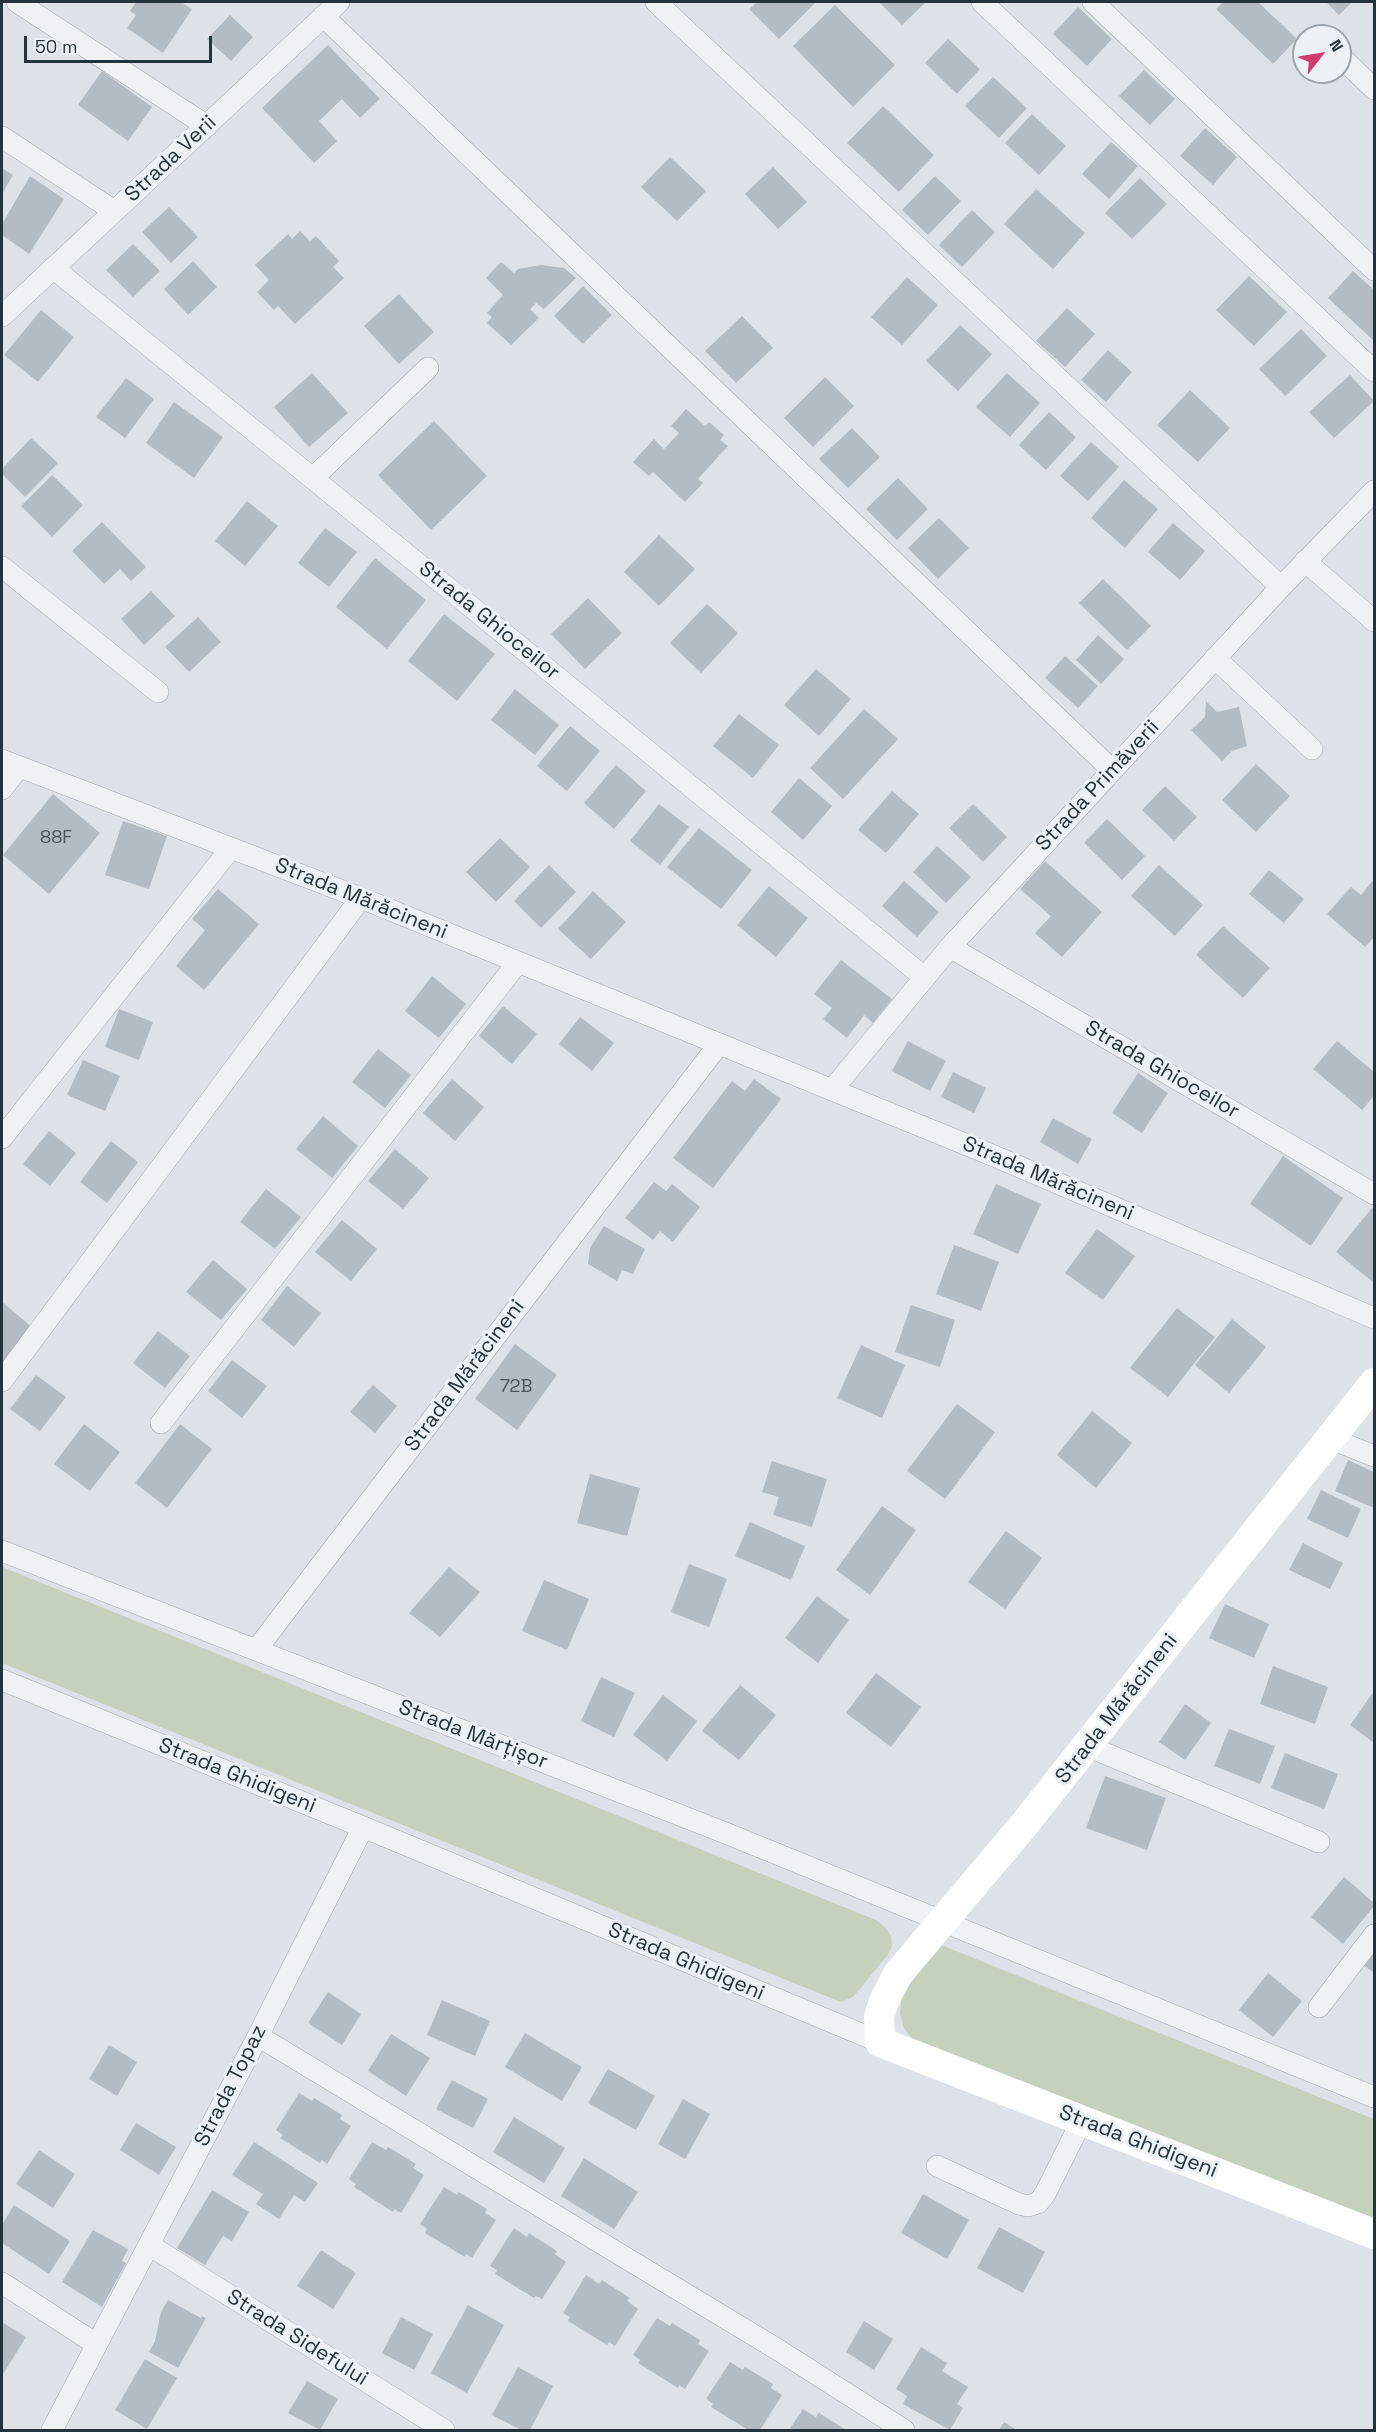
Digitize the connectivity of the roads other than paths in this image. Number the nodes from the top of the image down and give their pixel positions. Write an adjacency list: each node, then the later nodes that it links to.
1 (17, 2): 9 (street)
2 (339, 2): 6 (street, Strada Verii)
3 (656, 2): 21 (street)
4 (982, 2): 16 (street)
5 (1093, 2): 13 (street)
6 (323, 16): 9 (street, Strada Verii); 27 (street)
7 (1352, 68): 8 (street)
8 (1374, 89)
9 (207, 126): 11 (street, Strada Verii)
10 (2, 137): 11 (street)
11 (114, 211): 12 (street, Strada Verii)
12 (53, 268): 14 (street, Strada Verii); 17 (street, Strada Ghioceilor)
13 (1374, 270)
14 (2, 316)
15 (428, 368): 17 (street)
16 (1374, 371)
17 (313, 478): 33 (street, Strada Ghioceilor)
18 (1374, 494): 19 (street, Strada Primăverii)
19 (1305, 561): 21 (street, Strada Primăverii); 22 (street)
20 (2, 567): 24 (street)
21 (1281, 587): 23 (street, Strada Primăverii)
22 (1371, 612)
23 (1215, 658): 25 (street); 27 (street, Strada Primăverii)
24 (158, 692)
25 (1312, 749)
26 (10, 763): 28 (street); 29 (street, Strada Mărăcineni)
27 (1112, 770): 31 (street, Strada Primăverii)
28 (2, 789)
29 (231, 848): 30 (street, Strada Mărăcineni); 36 (street)
30 (362, 898): 32 (street, Strada Mărăcineni); 39 (street)
31 (950, 946): 33 (street, Strada Primăverii); 37 (street, Strada Ghioceilor)
32 (518, 962): 34 (street, Strada Mărăcineni); 41 (street)
33 (924, 977): 35 (street, Strada Primăverii)
34 (719, 1044): 35 (street, Strada Mărăcineni); 45 (street, Strada Mărăcineni)
35 (832, 1090): 38 (street, Strada Mărăcineni)
36 (2, 1138)
37 (1374, 1194)
38 (1374, 1318)
39 (2, 1381)
40 (1374, 1383): 42 (street, Strada Mărăcineni)
41 (161, 1423)
42 (1332, 1439): 43 (street); 47 (street, Strada Mărăcineni)
43 (1374, 1456)
44 (2, 1551): 45 (street, Strada Mărțișor)
45 (256, 1650): 50 (street, Strada Mărțișor)
46 (2, 1680): 48 (street, Strada Ghidigeni)
47 (1087, 1746): 49 (street); 50 (street, Strada Mărăcineni)
48 (363, 1827): 53 (street, Strada Topaz); 54 (street, Strada Ghidigeni)
49 (1319, 1842)
50 (943, 1922): 54 (street, Strada Mărăcineni); 55 (street, Strada Mărțișor)
51 (1374, 1935): 52 (street)
52 (1319, 2007)
53 (258, 2036): 59 (street, Strada Topaz); 64 (street)
54 (880, 2042): 56 (street, Strada Ghidigeni)
55 (1374, 2097)
56 (1082, 2120): 57 (street); 58 (street, Strada Ghidigeni)
57 (937, 2166)
58 (1374, 2234)
59 (149, 2245): 61 (street, Strada Topaz); 63 (street, Strada Sidefului)
60 (2, 2283): 61 (street)
61 (96, 2344): 62 (street, Strada Topaz)
62 (52, 2430)
63 (444, 2430)
64 (904, 2430)

